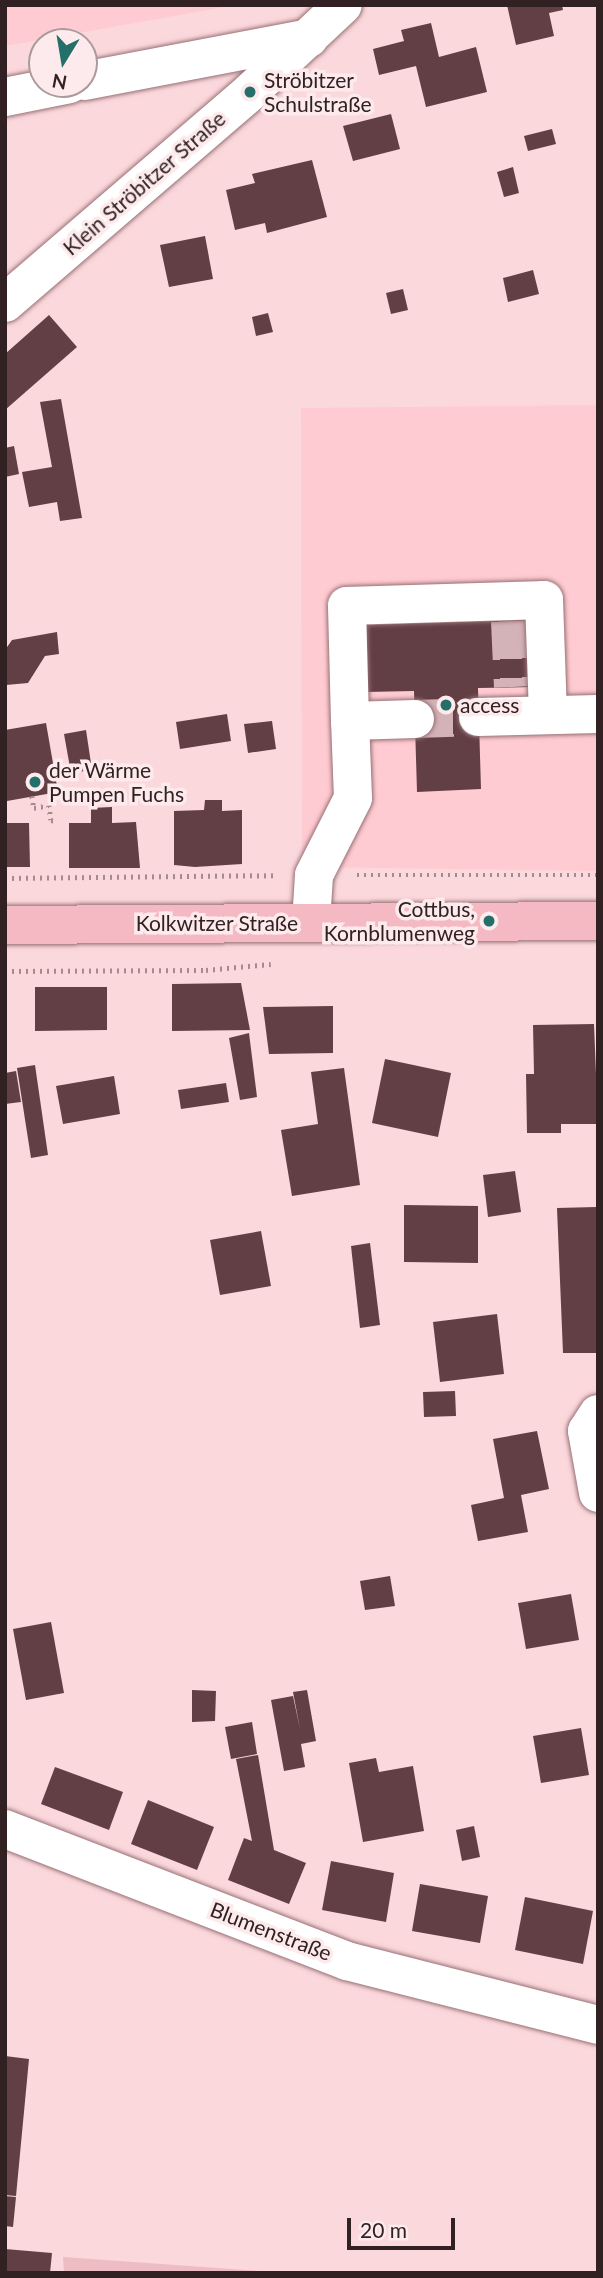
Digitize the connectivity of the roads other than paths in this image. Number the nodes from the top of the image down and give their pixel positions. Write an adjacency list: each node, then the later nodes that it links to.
1 (344, 5): 2 (street, Klein Ströbitzer Straße)
2 (309, 38): 3 (street); 6 (street, Klein Ströbitzer Straße)
3 (98, 78)
4 (28, 92): 5 (street)
5 (5, 97)
6 (5, 303)
7 (598, 714): 9 (street)
8 (415, 719): 9 (street)
9 (350, 721): 11 (street)
10 (598, 921): 11 (main road, Kolkwitzer Straße)
11 (311, 922): 12 (main road, Kolkwitzer Straße)
12 (5, 925)
13 (598, 1414): 14 (street)
14 (598, 1493)
15 (5, 1829): 16 (street, Blumenstraße)
16 (598, 2025)

